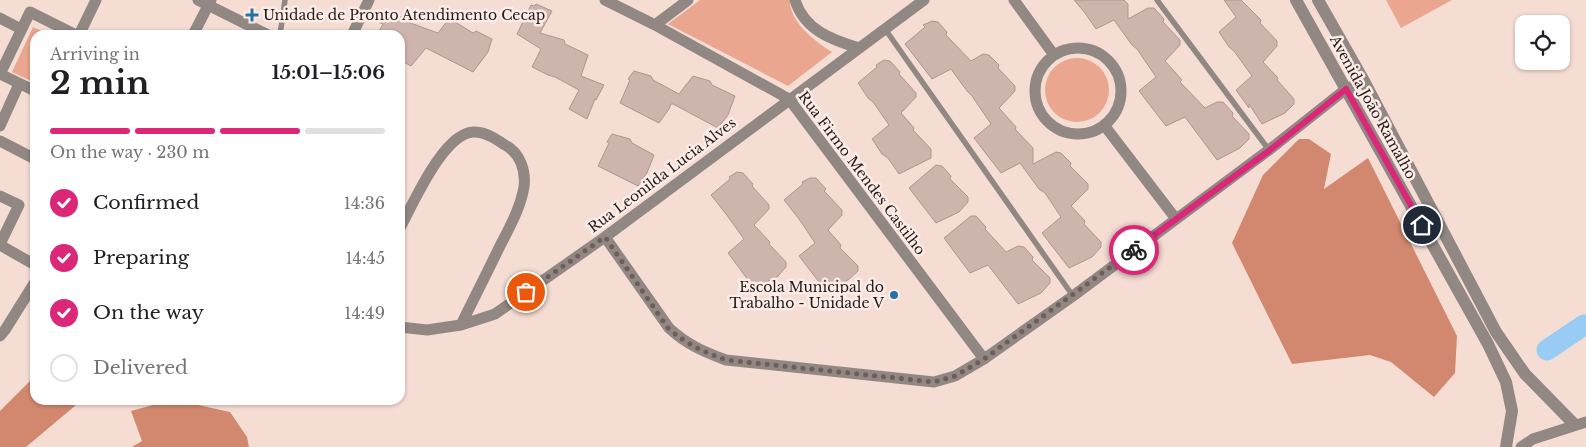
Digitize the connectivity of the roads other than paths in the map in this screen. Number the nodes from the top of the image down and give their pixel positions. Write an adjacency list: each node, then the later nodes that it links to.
1 (96, 0): 18 (street)
2 (284, 0): 21 (lane)
3 (369, 0): 22 (street)
4 (605, 0): 14 (street, Rua Firmo Mendes Castilho)
5 (688, 0): 14 (street)
6 (795, 0): 23 (street)
7 (924, 0): 16 (street, Rua Leonilda Lucia Alves)
8 (1014, 0): 24 (street)
9 (1157, 0): 34 (lane)
10 (1296, 0): 29 (street, Avenida João Ramalho)
11 (1318, 0): 26 (street, Avenida João Ramalho)
12 (206, 2): 19 (street); 20 (street)
13 (0, 18): 15 (street)
14 (655, 25): 30 (street, Rua Firmo Mendes Castilho)
15 (22, 29): 17 (street); 25 (street)
16 (886, 29): 23 (street, Rua Leonilda Lucia Alves); 43 (lane)
17 (68, 30)
18 (81, 30)
19 (196, 30)
20 (259, 30)
21 (281, 30)
22 (354, 30)
23 (860, 48): 30 (street, Rua Leonilda Lucia Alves)
24 (1054, 55): 31 (street); 31 (street)
25 (0, 74): 27 (street)
26 (1364, 81): 29 (street); 48 (street, Avenida João Ramalho)
27 (19, 84): 28 (street); 32 (street)
28 (30, 89)
29 (1346, 89): 34 (street); 49 (street, Avenida João Ramalho)
30 (789, 99): 39 (street, Rua Leonilda Lucia Alves); 47 (street, Rua Firmo Mendes Castilho)
31 (1104, 125): 38 (street)
32 (0, 126)
33 (0, 141): 35 (street)
34 (1270, 150): 38 (street)
35 (30, 156)
36 (0, 196): 40 (street)
37 (405, 219): 44 (street)
38 (1176, 219): 43 (street)
39 (605, 237): 44 (street, Rua Leonilda Lucia Alves); 47 (street)
40 (0, 244): 41 (street)
41 (30, 262)
42 (30, 290): 46 (street)
43 (1073, 296): 47 (street)
44 (461, 325): 45 (street, Rua Leonilda Lucia Alves)
45 (405, 328)
46 (0, 336)
47 (984, 359)
48 (1580, 423): 50 (street)
49 (1506, 447)
50 (1520, 447)

